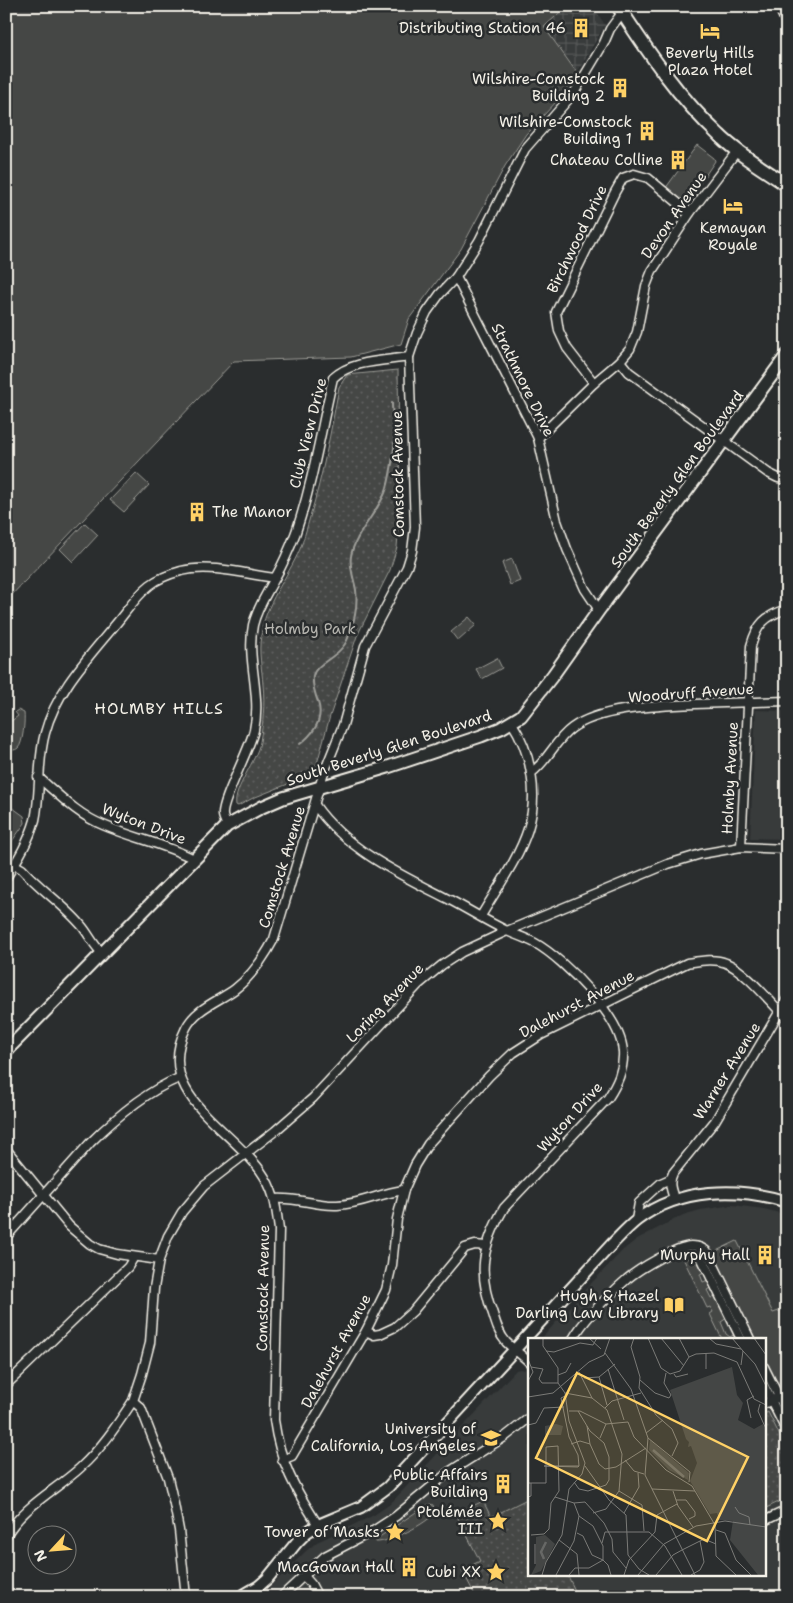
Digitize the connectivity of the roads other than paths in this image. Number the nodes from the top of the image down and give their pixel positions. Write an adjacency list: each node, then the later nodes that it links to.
1 (780, 6): 3 (street)
2 (622, 8): 4 (main road); 7 (street, Comstock Avenue)
3 (787, 25)
4 (737, 151): 5 (main road); 6 (street, Devon Avenue)
5 (787, 185)
6 (690, 213): 10 (street, Devon Avenue); 11 (street, Birchwood Drive)
7 (456, 277): 9 (street, Comstock Avenue); 12 (street, Strathmore Drive)
8 (787, 355): 13 (main road, South Beverly Glen Boulevard)
9 (410, 357): 15 (street, Club View Drive); 23 (street, Comstock Avenue)
10 (620, 361): 11 (street, Devon Avenue); 13 (street)
11 (594, 383): 12 (street, Devon Avenue)
12 (538, 438): 17 (street, Strathmore Drive)
13 (724, 441): 14 (street); 17 (main road, South Beverly Glen Boulevard)
14 (787, 479)
15 (275, 578): 22 (street); 25 (street, Club View Drive)
16 (787, 609): 19 (street, Holmby Avenue)
17 (599, 610): 20 (main road, South Beverly Glen Boulevard)
18 (787, 701): 19 (street, Woodruff Avenue)
19 (748, 702): 21 (street, Woodruff Avenue); 26 (street, Holmby Avenue)
20 (512, 723): 21 (street); 23 (main road, South Beverly Glen Boulevard)
21 (531, 773): 31 (street)
22 (38, 777): 28 (street, Wyton Drive); 29 (street)
23 (321, 787): 24 (street, Comstock Avenue); 25 (main road, South Beverly Glen Boulevard)
24 (315, 805): 31 (street, Wyton Drive); 39 (street, Comstock Avenue)
25 (227, 826): 28 (main road, South Beverly Glen Boulevard)
26 (741, 847): 27 (street, Loring Avenue); 32 (street, Loring Avenue)
27 (787, 849)
28 (194, 859): 33 (main road, South Beverly Glen Boulevard)
29 (15, 865): 30 (street); 33 (street)
30 (6, 878)
31 (481, 916): 32 (street, Wyton Drive)
32 (507, 931): 35 (street, Wyton Drive); 41 (street, Loring Avenue)
33 (102, 953): 38 (main road, South Beverly Glen Boulevard)
34 (787, 999): 36 (street, Warner Avenue)
35 (601, 1005): 36 (street, Dalehurst Avenue); 43 (street, Dalehurst Avenue); 50 (street, Wyton Drive)
36 (780, 1012): 37 (street); 42 (street, Warner Avenue)
37 (787, 1019)
38 (6, 1051)
39 (179, 1078): 41 (street, Comstock Avenue); 44 (street)
40 (6, 1149): 44 (street)
41 (246, 1154): 45 (street, Comstock Avenue); 53 (street, Loring Avenue)
42 (670, 1179): 46 (street); 48 (street, Warner Avenue)
43 (404, 1190): 45 (street); 54 (street, Dalehurst Avenue)
44 (44, 1194): 49 (street); 52 (street)
45 (275, 1199): 68 (street, Comstock Avenue)
46 (675, 1201): 47 (street); 48 (street)
47 (787, 1202)
48 (636, 1220): 58 (street)
49 (6, 1237)
50 (486, 1246): 54 (street); 58 (street, Wyton Drive)
51 (698, 1247): 55 (street); 56 (street); 57 (street)
52 (134, 1257): 53 (street); 61 (street)
53 (159, 1260): 63 (street, Loring Avenue)
54 (366, 1331): 68 (street, Dalehurst Avenue)
55 (574, 1338)
56 (741, 1338)
57 (750, 1338)
58 (515, 1349): 59 (street, Wyton Drive); 71 (street)
59 (528, 1361)
60 (766, 1376): 64 (street)
61 (6, 1385)
62 (787, 1393): 64 (street)
63 (133, 1400): 72 (street); 74 (street)
64 (771, 1400): 65 (street); 67 (street)
65 (787, 1413)
66 (528, 1419): 73 (street)
67 (787, 1432)
68 (282, 1460): 71 (street, Comstock Avenue)
69 (787, 1510): 70 (street)
70 (766, 1520)
71 (318, 1525): 75 (street)
72 (7, 1531)
73 (304, 1576): 76 (street); 77 (street)
74 (186, 1597)
75 (240, 1597)
76 (282, 1597)
77 (318, 1597)

